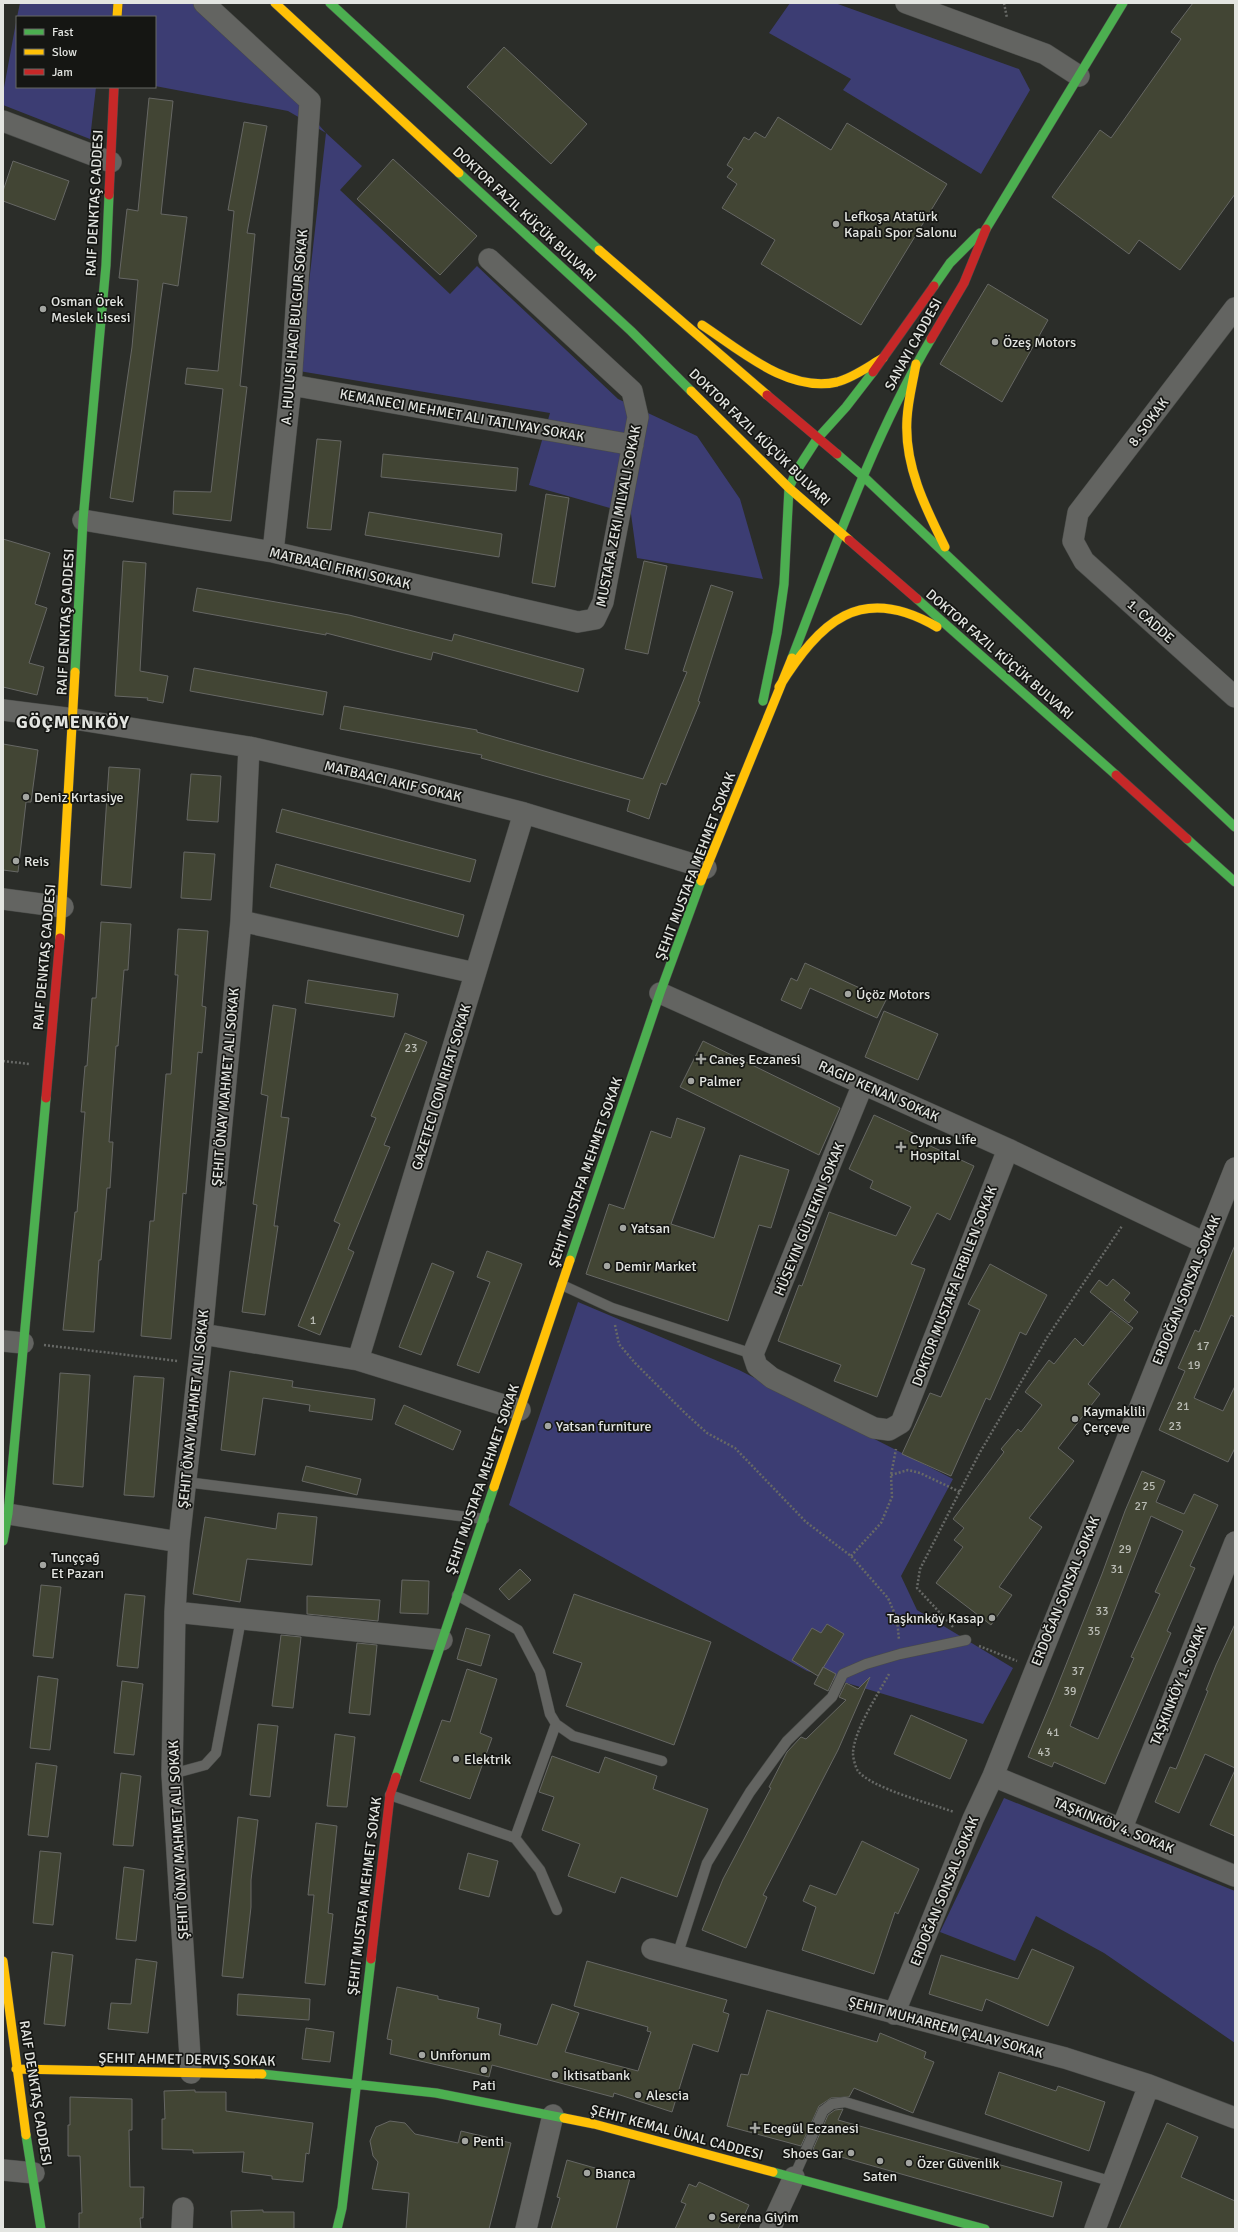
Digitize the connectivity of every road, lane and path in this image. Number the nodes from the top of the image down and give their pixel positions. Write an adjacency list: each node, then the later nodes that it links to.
1 (118, 3): 7 (main road)
2 (204, 3): 18 (street)
3 (275, 3): 22 (main road)
4 (330, 3): 14 (main road)
5 (906, 3): 8 (street)
6 (1124, 3): 8 (main road, SANAYI CADDESI)
7 (117, 16)
8 (1079, 76): 12 (main road, SANAYI CADDESI)
9 (114, 88): 11 (main road, RAIF DENKTAŞ CADDESI)
10 (3, 121): 11 (street)
11 (111, 162): 23 (main road, RAIF DENKTAŞ CADDESI)
12 (988, 225): 16 (main road, SANAYI CADDESI); 17 (main road, SANAYI CADDESI)
13 (489, 260): 20 (street)
14 (630, 279): 16 (main road); 19 (main road)
15 (1235, 308): 25 (street, 8. SOKAK)
16 (883, 358): 19 (main road, SANAYI CADDESI)
17 (916, 364): 21 (main road, SANAYI CADDESI); 27 (main road)
18 (291, 385): 20 (street); 26 (street)
19 (817, 439): 21 (main road); 22 (main road, SANAYI CADDESI)
20 (633, 445): 26 (street)
21 (865, 478): 24 (main road, SANAYI CADDESI); 27 (main road)
22 (789, 488): 24 (main road); 34 (main road, ŞEHIT MUSTAFA MEHMET SOKAK)
23 (83, 520): 26 (street); 32 (main road, RAIF DENKTAŞ CADDESI)
24 (841, 533): 28 (main road); 29 (main road, ŞEHIT MUSTAFA MEHMET SOKAK)
25 (1073, 541): 30 (street, 1. CADDE)
26 (273, 552)
27 (951, 559): 36 (main road)
28 (973, 647): 29 (main road); 38 (main road)
29 (779, 687): 34 (main road, ŞEHIT MUSTAFA MEHMET SOKAK)
30 (1235, 697)
31 (3, 710): 32 (street)
32 (74, 719): 33 (street); 40 (main road, RAIF DENKTAŞ CADDESI)
33 (249, 747): 35 (street); 41 (street, ŞEHIT ÖNAY MAHMET ALI SOKAK)
34 (751, 761): 37 (main road, ŞEHIT MUSTAFA MEHMET SOKAK)
35 (524, 813): 37 (street); 42 (street)
36 (1235, 828)
37 (706, 868): 43 (main road, ŞEHIT MUSTAFA MEHMET SOKAK)
38 (1235, 882)
39 (3, 898): 40 (street)
40 (63, 907): 52 (main road, RAIF DENKTAŞ CADDESI)
41 (241, 921): 42 (street); 51 (street, ŞEHIT ÖNAY MAHMET ALI SOKAK)
42 (475, 973): 54 (street)
43 (660, 993): 44 (street); 49 (main road, ŞEHIT MUSTAFA MEHMET SOKAK)
44 (863, 1084): 45 (street); 53 (street, HÜSEYIN GÜLTEKIN SOKAK)
45 (1008, 1149): 47 (street); 57 (street, DOKTOR MUSTAFA ERBILEN SOKAK)
46 (1235, 1168): 48 (street, ERDOĞAN SONSAL SOKAK)
47 (1134, 1208): 48 (street); 60 (path)
48 (1206, 1243): 73 (street, ERDOĞAN SONSAL SOKAK)
49 (562, 1285): 50 (lane); 56 (main road, ŞEHIT MUSTAFA MEHMET SOKAK)
50 (612, 1308): 53 (lane); 66 (path)
51 (202, 1334): 54 (street); 55 (street, ŞEHIT ÖNAY MAHMET ALI SOKAK)
52 (13, 1342): 55 (path); 61 (main road, RAIF DENKTAŞ CADDESI)
53 (753, 1354): 57 (street)
54 (358, 1360): 56 (street)
55 (199, 1364): 59 (street, ŞEHIT ÖNAY MAHMET ALI SOKAK)
56 (520, 1410): 62 (main road, ŞEHIT MUSTAFA MEHMET SOKAK)
57 (901, 1423): 58 (path)
58 (891, 1475): 60 (path); 66 (path)
59 (186, 1482): 62 (lane); 64 (street, ŞEHIT ÖNAY MAHMET ALI SOKAK)
60 (960, 1492): 71 (path)
61 (8, 1514): 63 (main road, RAIF DENKTAŞ CADDESI); 64 (street)
62 (484, 1519): 67 (main road, ŞEHIT MUSTAFA MEHMET SOKAK)
63 (3, 1540)
64 (178, 1542): 68 (street, ŞEHIT ÖNAY MAHMET ALI SOKAK)
65 (1235, 1542): 80 (street)
66 (851, 1556): 72 (path)
67 (457, 1595): 70 (main road, ŞEHIT MUSTAFA MEHMET SOKAK); 74 (lane)
68 (175, 1612): 69 (street); 76 (street, ŞEHIT ÖNAY MAHMET ALI SOKAK)
69 (241, 1619): 70 (street); 76 (lane)
70 (442, 1640): 78 (main road, ŞEHIT MUSTAFA MEHMET SOKAK)
71 (966, 1640): 72 (lane); 73 (path)
72 (900, 1654): 79 (path); 85 (lane)
73 (1034, 1668): 77 (street, ERDOĞAN SONSAL SOKAK)
74 (556, 1724): 75 (lane); 81 (lane)
75 (662, 1761)
76 (172, 1774): 89 (street, ŞEHIT ÖNAY MAHMET ALI SOKAK)
77 (993, 1776): 79 (street, ERDOĞAN SONSAL SOKAK); 80 (street)
78 (390, 1795): 81 (lane); 90 (main road, ŞEHIT MUSTAFA MEHMET SOKAK)
79 (973, 1819): 87 (street, ERDOĞAN SONSAL SOKAK)
80 (1122, 1828): 82 (street)
81 (515, 1838): 83 (lane)
82 (1235, 1876)
83 (557, 1910)
84 (652, 1949): 85 (street, ŞEHIT MUHARREM ÇALAY SOKAK)
85 (677, 1956): 87 (street, ŞEHIT MUHARREM ÇALAY SOKAK)
86 (3, 1961): 88 (main road, RAIF DENKTAŞ CADDESI)
87 (894, 2014): 91 (street, ŞEHIT MUHARREM ÇALAY SOKAK)
88 (16, 2069): 89 (main road, ŞEHIT AHMET DERVIŞ SOKAK); 95 (main road, RAIF DENKTAŞ CADDESI)
89 (191, 2072): 90 (main road, ŞEHIT AHMET DERVIŞ SOKAK)
90 (356, 2083): 92 (main road, ŞEHIT KEMAL ÜNAL CADDESI); 101 (main road, ŞEHIT MUSTAFA MEHMET SOKAK)
91 (1149, 2085): 93 (street, ŞEHIT MUHARREM ÇALAY SOKAK); 97 (street)
92 (553, 2115): 96 (main road, ŞEHIT KEMAL ÜNAL CADDESI); 102 (street)
93 (1235, 2118)
94 (3, 2170): 95 (street)
95 (34, 2173): 99 (main road, RAIF DENKTAŞ CADDESI)
96 (794, 2177): 97 (lane); 103 (street); 104 (main road, ŞEHIT KEMAL ÜNAL CADDESI)
97 (1113, 2182): 105 (street)
98 (183, 2208): 100 (street)
99 (41, 2229)
100 (182, 2229)
101 (337, 2229)
102 (526, 2229)
103 (770, 2229)
104 (985, 2229)
105 (1096, 2229)

